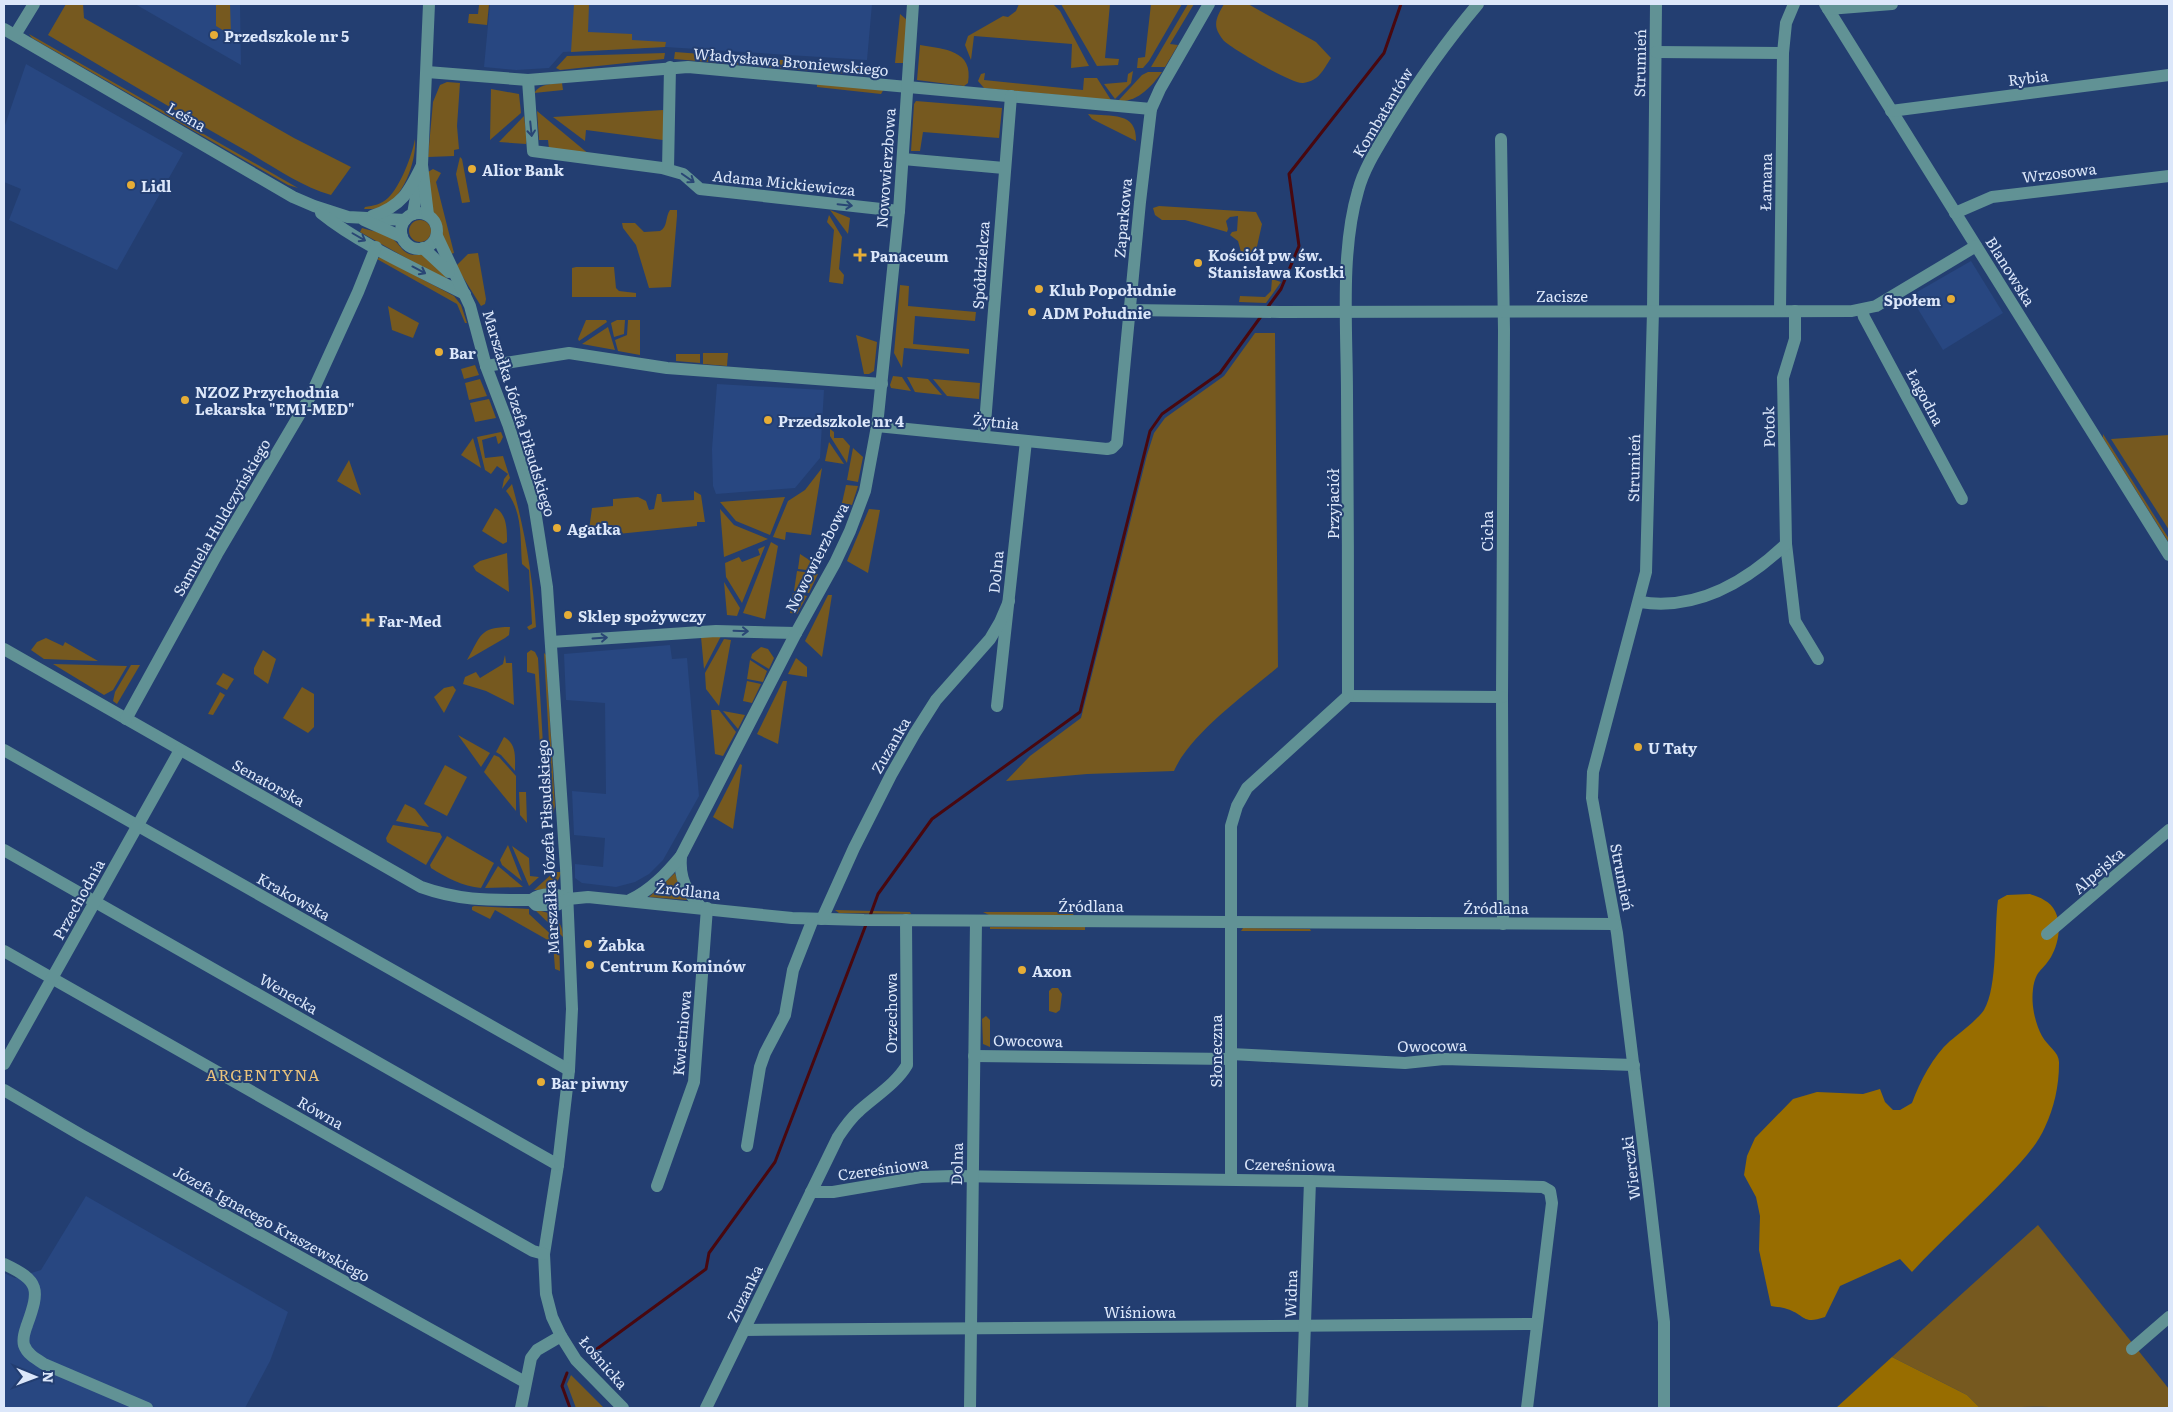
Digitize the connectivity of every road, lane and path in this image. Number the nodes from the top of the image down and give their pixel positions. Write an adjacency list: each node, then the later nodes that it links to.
1 (34, 4): 10 (street)
2 (429, 4): 14 (street)
3 (913, 4): 17 (street, Nowowierzbowa)
4 (1209, 4): 19 (street, Zaparkowa)
5 (1478, 4): 46 (street, Kombatantów)
6 (1656, 4): 11 (street, Strumień)
7 (1794, 4): 12 (street, Łamana)
8 (1892, 4): 9 (street)
9 (1826, 7): 20 (street, Blanowska)
10 (9, 32): 27 (street, Leśna)
11 (1656, 52): 12 (street); 43 (street, Strumień)
12 (1783, 53): 44 (street, Łamana)
13 (670, 67): 16 (street, Władysława Broniewskiego); 17 (street, Władysława Broniewskiego); 25 (street)
14 (427, 72): 16 (street, Władysława Broniewskiego); 23 (street)
15 (2169, 75): 20 (street, Rybia)
16 (528, 80): 25 (street, Adama Mickiewicza, one-way to 25)
17 (906, 87): 18 (street, Władysława Broniewskiego); 22 (street, Nowowierzbowa)
18 (1011, 96): 19 (street, Władysława Broniewskiego); 24 (street, Spółdzielcza)
19 (1151, 109): 40 (street, Zaparkowa)
20 (1891, 111): 29 (street, Blanowska)
21 (1501, 140): 42 (street, Cicha)
22 (903, 159): 24 (street); 28 (street, Nowowierzbowa)
23 (422, 165): 30 (street); 31 (street); 32 (street)
24 (1004, 168): 50 (street, Spółdzielcza)
25 (668, 170): 28 (street, Adama Mickiewicza, one-way to 28)
26 (2169, 176): 29 (street, Wrzosowa)
27 (314, 206): 32 (street, Leśna); 36 (street, one-way to 36)
28 (899, 211): 48 (street, Nowowierzbowa)
29 (1955, 213): 35 (street, Blanowska)
30 (428, 215): 31 (street); 33 (street)
31 (409, 217): 32 (street, Leśna); 34 (street)
32 (363, 218): 34 (street, Leśna)
33 (437, 236): 37 (street); 38 (street, Marszałka Józefa Piłsudskiego)
34 (402, 237): 37 (street)
35 (1976, 246): 41 (street, Zacisze); 55 (street, Blanowska)
36 (376, 247): 39 (street, one-way to 39); 65 (street, Samuela Huldczyńskiego)
37 (423, 248): 38 (street)
38 (455, 277): 39 (street, Marszałka Józefa Piłsudskiego)
39 (464, 294): 47 (street, Marszałka Józefa Piłsudskiego)
40 (1130, 310): 46 (street, Zacisze); 52 (street, Zaparkowa)
41 (1862, 310): 45 (street, Zacisze); 53 (street, Łagodna)
42 (1504, 311): 43 (street, Zacisze); 46 (street, Zacisze); 63 (street, Cicha)
43 (1653, 311): 44 (street, Zacisze); 57 (street, Strumień)
44 (1780, 311): 45 (street, Zacisze)
45 (1795, 311): 54 (street, Potok)
46 (1347, 312): 62 (street, Przyjaciół)
47 (486, 366): 48 (street); 59 (street, Marszałka Józefa Piłsudskiego)
48 (882, 384): 49 (street, Nowowierzbowa)
49 (877, 426): 50 (street, Żytnia); 58 (street, Nowowierzbowa)
50 (984, 436): 51 (street, Żytnia)
51 (1026, 441): 52 (street, Żytnia); 56 (street, Dolna)
52 (1112, 448)
53 (1962, 499)
54 (1786, 544): 57 (street); 61 (street, Potok)
55 (2169, 556)
56 (1008, 601): 64 (street, Dolna); 78 (street, Zuzanka)
57 (1640, 602): 84 (street, Strumień)
58 (796, 633): 59 (street, one-way to 58); 71 (street, Nowowierzbowa)
59 (551, 642): 72 (street, Marszałka Józefa Piłsudskiego)
60 (4, 649): 65 (street, Senatorska)
61 (1818, 659)
62 (1348, 696): 63 (street); 82 (street)
63 (1502, 697): 83 (street, Cicha)
64 (996, 706)
65 (126, 719): 67 (street, Senatorska)
66 (4, 750): 68 (street, Krakowska)
67 (180, 750): 68 (street, Przechodnia); 73 (street, Senatorska)
68 (138, 826): 75 (street, Przechodnia); 92 (street, Krakowska)
69 (2169, 830): 85 (street, Alpejska)
70 (4, 850): 75 (street, Wenecka)
71 (680, 856): 74 (street, Nowowierzbowa); 77 (street)
72 (568, 898): 73 (street, Senatorska); 74 (street, Źródlana); 76 (street); 79 (street, Marszałka Józefa Piłsudskiego)
73 (531, 900): 76 (street, Senatorska)
74 (629, 900): 77 (street, Źródlana)
75 (95, 902): 87 (street, Przechodnia); 95 (street, Wenecka)
76 (545, 906): 79 (street, Senatorska)
77 (704, 908): 78 (street, Źródlana); 99 (street, Kwietniowa)
78 (817, 919): 80 (street, Źródlana); 94 (street, Zuzanka)
79 (569, 920): 92 (street, Marszałka Józefa Piłsudskiego)
80 (906, 920): 81 (street, Źródlana); 100 (street, Orzechowa)
81 (976, 921): 82 (street, Źródlana); 88 (street, Dolna)
82 (1230, 922): 83 (street, Źródlana); 89 (street, Słoneczna)
83 (1503, 924): 84 (street, Źródlana)
84 (1615, 924): 91 (street, Wierczki)
85 (2047, 934)
86 (4, 951): 87 (street, Równa)
87 (52, 978): 90 (street, Przechodnia); 101 (street, Równa)
88 (974, 1056): 89 (street, Owocowa); 96 (street, Dolna)
89 (1231, 1056): 91 (street, Owocowa); 97 (street, Słoneczna)
90 (4, 1064)
91 (1634, 1065): 118 (street, Wierczki)
92 (569, 1070): 95 (street, Marszałka Józefa Piłsudskiego)
93 (4, 1090): 110 (street, Józefa Ignacego Kraszewskiego)
94 (747, 1146)
95 (558, 1165): 101 (street, Marszałka Józefa Piłsudskiego)
96 (972, 1176): 97 (street, Czereśniowa); 100 (street, Czereśniowa); 106 (street, Dolna)
97 (1231, 1180): 98 (street, Czereśniowa)
98 (1310, 1181): 104 (street, Czereśniowa); 105 (street, Widna)
99 (657, 1186)
100 (811, 1192): 107 (street, Zuzanka)
101 (544, 1254): 108 (street, Marszałka Józefa Piłsudskiego)
102 (4, 1264): 111 (street)
103 (2169, 1317): 109 (street)
104 (1537, 1324): 105 (street, Wiśniowa); 117 (street, Czereśniowa)
105 (1305, 1326): 106 (street, Wiśniowa); 116 (street, Widna)
106 (971, 1328): 107 (street, Wiśniowa); 115 (street, Dolna)
107 (744, 1330): 114 (street, Zuzanka)
108 (561, 1336): 110 (street); 113 (street, Łośnicka)
109 (2132, 1349)
110 (525, 1382): 112 (street)
111 (147, 1408)
112 (521, 1408)
113 (623, 1408)
114 (706, 1408)
115 (970, 1408)
116 (1302, 1408)
117 (1528, 1408)
118 (1664, 1408)

